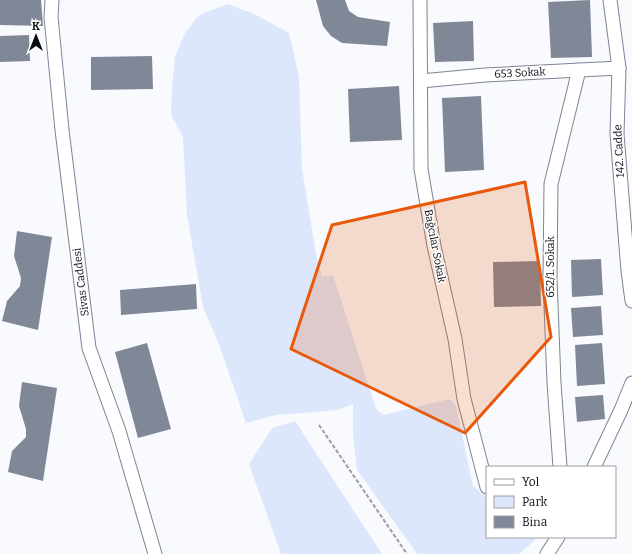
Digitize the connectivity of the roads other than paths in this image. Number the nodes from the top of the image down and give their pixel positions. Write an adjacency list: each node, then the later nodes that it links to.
1 (52, 0): 13 (street, Sivas Caddesi)
2 (420, 0): 6 (street, Bağcılar Sokak)
3 (610, 0): 4 (street, 142. Cadde)
4 (619, 68): 5 (street, 653 Sokak); 7 (street, 142. Cadde)
5 (579, 70): 6 (street, 653 Sokak); 10 (street, 652/1. Sokak)
6 (421, 81): 12 (street, Bağcılar Sokak)
7 (630, 272): 8 (street, 142. Cadde)
8 (632, 301)
9 (632, 383): 11 (street)
10 (560, 466)
11 (594, 466)
12 (486, 483)
13 (155, 554)

